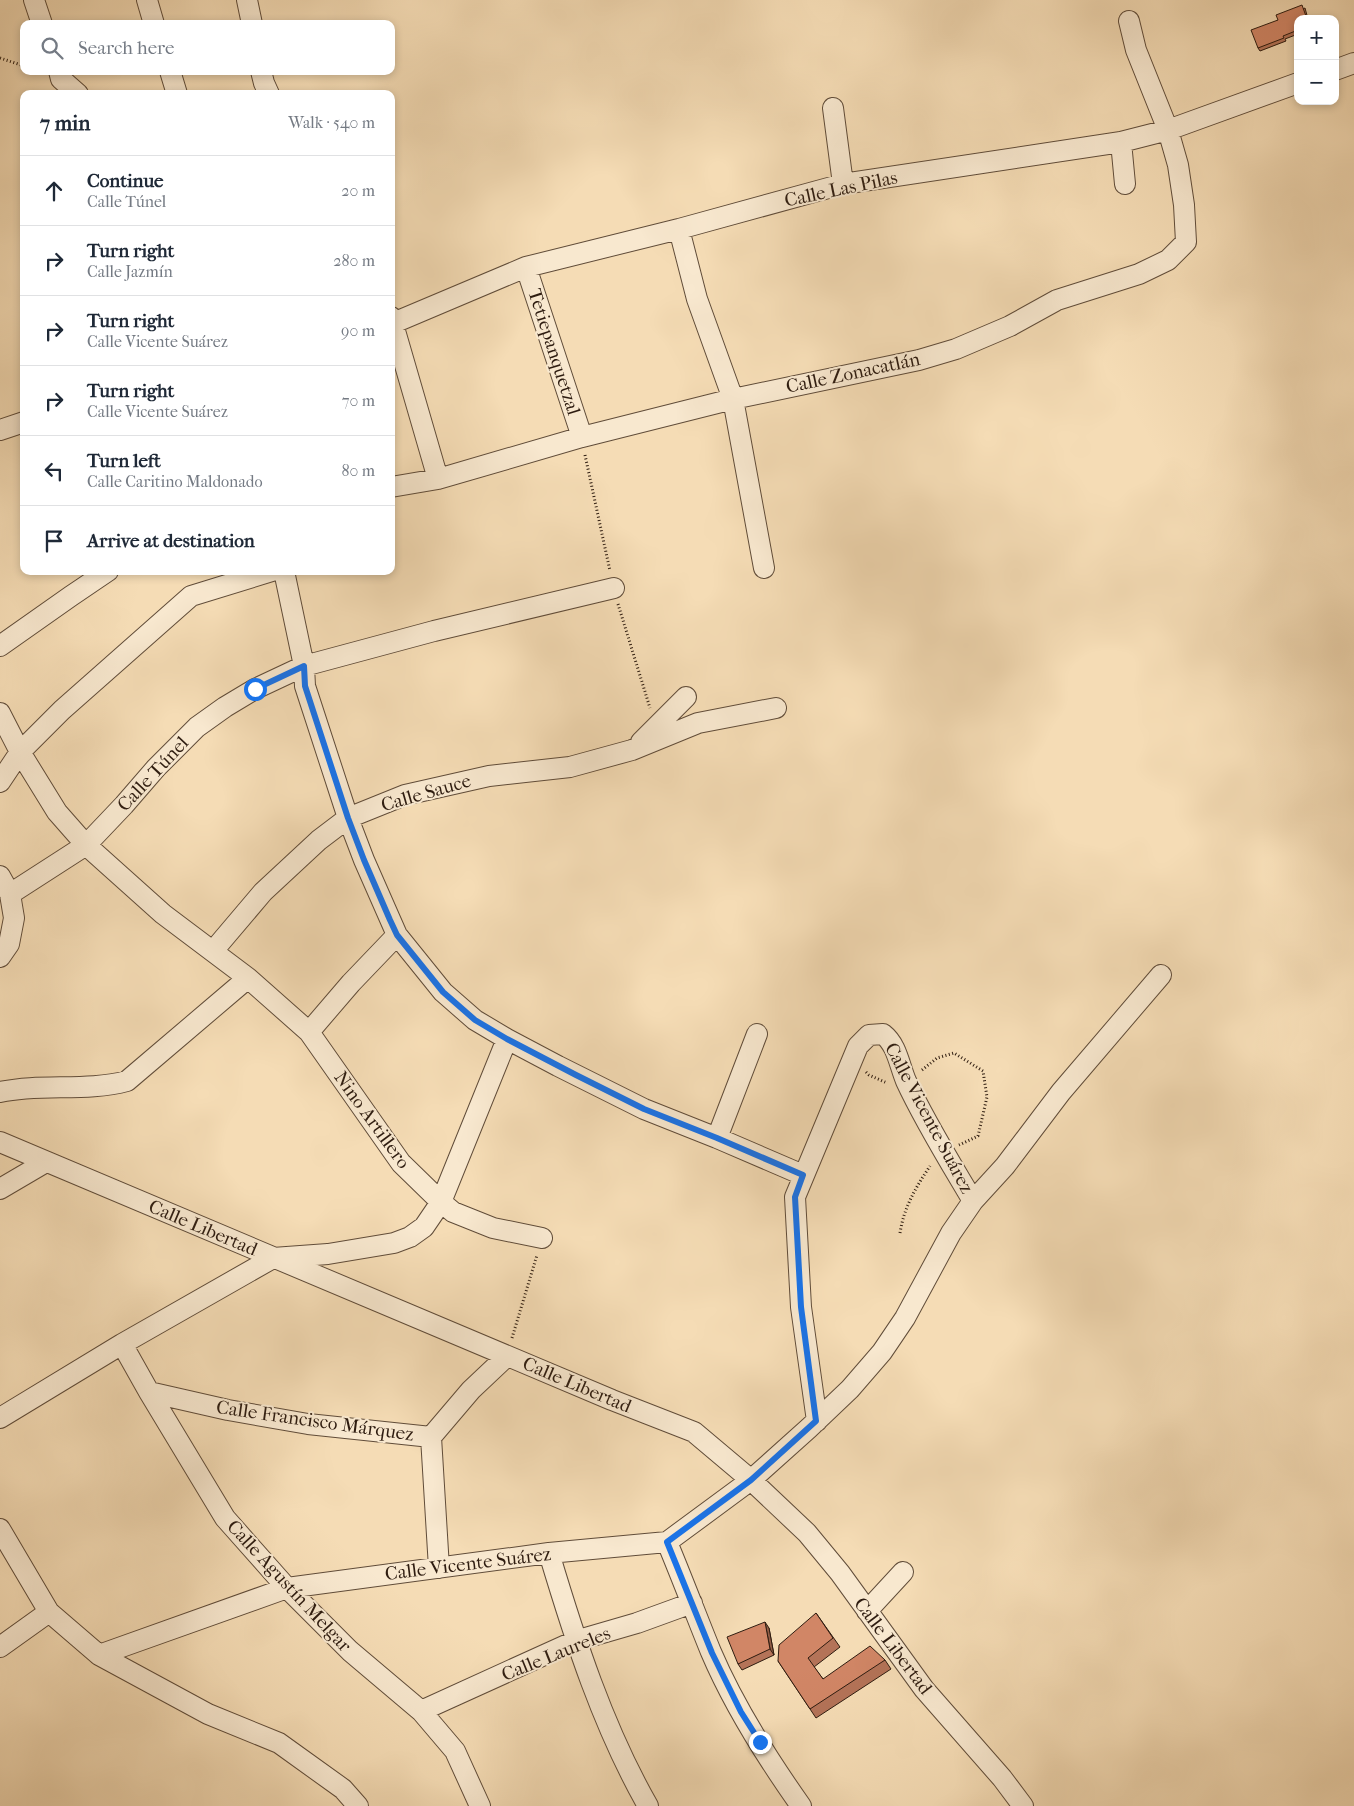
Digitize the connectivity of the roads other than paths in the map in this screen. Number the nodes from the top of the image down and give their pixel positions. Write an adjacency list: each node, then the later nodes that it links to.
1 (34, 0): 4 (street)
2 (147, 0): 5 (street)
3 (247, 0): 6 (street)
4 (41, 20)
5 (153, 20)
6 (251, 20)
7 (1129, 21): 18 (street)
8 (1354, 63): 9 (street)
9 (1339, 69)
10 (60, 75): 14 (street)
11 (171, 75): 15 (street)
12 (262, 75): 16 (street)
13 (1294, 84): 18 (street, Calle Las Pilas)
14 (74, 90)
15 (176, 90)
16 (267, 90)
17 (833, 108): 20 (street)
18 (1168, 130): 19 (street, Calle Las Pilas); 26 (street, Calle Zonacatlán)
19 (1121, 142): 20 (street, Calle Las Pilas); 21 (street)
20 (843, 184): 22 (street, Calle Las Pilas)
21 (1125, 184)
22 (678, 229): 23 (street, Calle Las Pilas); 26 (street)
23 (526, 267): 24 (street, Calle Las Pilas); 29 (street, Tetiepanquetzal)
24 (395, 321)
25 (395, 332): 30 (street)
26 (734, 399): 29 (street, Calle Zonacatlán); 32 (street)
27 (20, 423): 28 (street)
28 (0, 430)
29 (582, 437): 30 (street, Calle Zonacatlán)
30 (438, 479): 31 (street, Calle Zonacatlán)
31 (395, 486)
32 (764, 568)
33 (102, 575): 37 (street)
34 (259, 575): 43 (street)
35 (285, 575): 38 (street)
36 (614, 588): 38 (street, Calle Túnel)
37 (0, 646)
38 (304, 666): 45 (street); 46 (street, Calle Túnel)
39 (686, 696): 42 (street)
40 (776, 708): 42 (street, Calle Sauce)
41 (0, 713): 43 (street, Nino Artillero)
42 (632, 750): 45 (street, Calle Sauce)
43 (20, 752): 44 (street); 46 (street, Nino Artillero)
44 (0, 782)
45 (348, 818): 49 (street); 50 (street, Calle Sauce)
46 (86, 845): 48 (street, Calle Túnel); 50 (street, Nino Artillero)
47 (0, 876): 48 (street)
48 (10, 894): 51 (street)
49 (397, 935): 54 (street); 56 (street)
50 (213, 951): 53 (street, Nino Artillero)
51 (0, 957)
52 (1161, 975): 63 (street)
53 (248, 978): 54 (street, Nino Artillero); 57 (street)
54 (310, 1032): 64 (street, Nino Artillero)
55 (757, 1034): 58 (street)
56 (507, 1039): 58 (street); 64 (street)
57 (0, 1092)
58 (717, 1138): 61 (street)
59 (0, 1142): 60 (street, Calle Libertad)
60 (46, 1162): 62 (street); 66 (street, Calle Libertad)
61 (803, 1175): 63 (street, Calle Vicente Suárez); 71 (street, Calle Vicente Suárez)
62 (0, 1189)
63 (973, 1201): 71 (street)
64 (441, 1202): 65 (street, Nino Artillero); 66 (street)
65 (542, 1238)
66 (273, 1258): 67 (street); 68 (street, Calle Libertad)
67 (122, 1344): 69 (street, Calle Agustín Melgar); 70 (street)
68 (507, 1356): 72 (street, Calle Francisco Márquez); 73 (street, Calle Libertad)
69 (149, 1392): 72 (street, Calle Francisco Márquez); 79 (street, Calle Agustín Melgar)
70 (0, 1418)
71 (813, 1425): 73 (street)
72 (431, 1437): 77 (street)
73 (751, 1480): 75 (street); 81 (street, Calle Libertad)
74 (0, 1529): 82 (street)
75 (667, 1542): 76 (street, Calle Vicente Suárez); 80 (street)
76 (548, 1554): 77 (street, Calle Vicente Suárez); 83 (street)
77 (439, 1568): 79 (street, Calle Vicente Suárez)
78 (903, 1572): 81 (street)
79 (287, 1588): 85 (street, Calle Vicente Suárez); 86 (street, Calle Agustín Melgar)
80 (692, 1603): 83 (street, Calle Laureles); 90 (street)
81 (867, 1611): 91 (street, Calle Libertad)
82 (49, 1612): 84 (street); 85 (street)
83 (576, 1641): 86 (street, Calle Laureles); 89 (street)
84 (0, 1647)
85 (99, 1655): 87 (street)
86 (421, 1712): 88 (street, Calle Agustín Melgar)
87 (358, 1806)
88 (480, 1806)
89 (648, 1806)
90 (801, 1806)
91 (1023, 1806)

